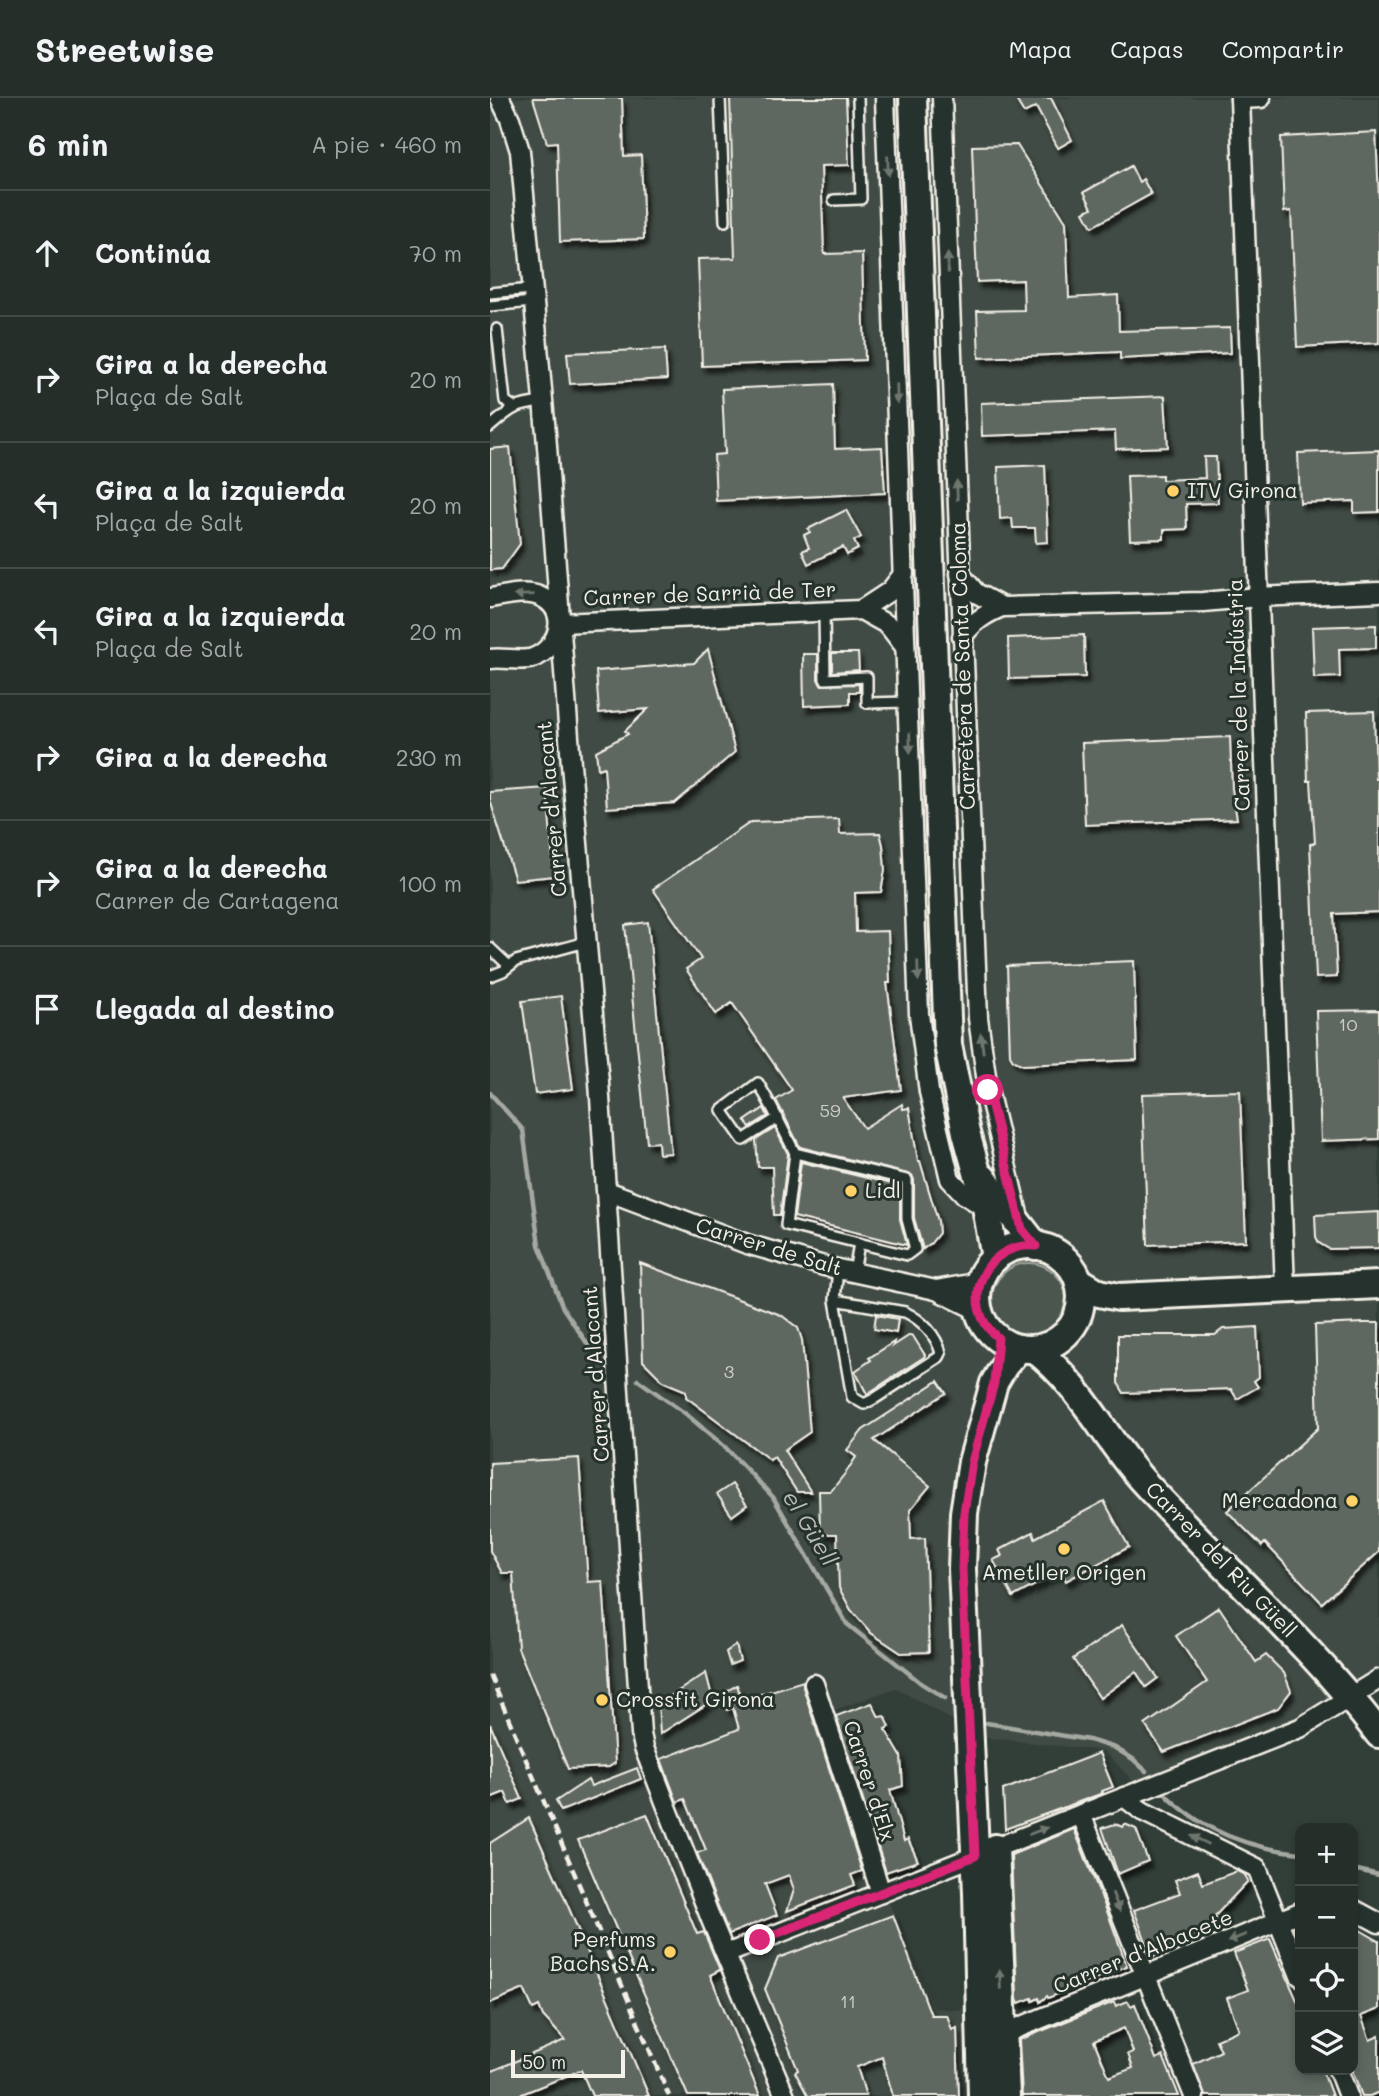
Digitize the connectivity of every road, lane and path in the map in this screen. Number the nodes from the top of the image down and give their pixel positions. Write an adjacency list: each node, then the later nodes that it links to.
1 (500, 98): 12 (street, Carrer d'Alacant)
2 (720, 98): 10 (lane)
3 (858, 98): 9 (lane)
4 (885, 98): 18 (street, one-way to 18)
5 (914, 98): 37 (street, Carretera de Santa Coloma)
6 (942, 98): 19 (street, Carretera de Santa Coloma, one-way to 6)
7 (1240, 98): 8 (street); 21 (street, Carrer de la Indústria)
8 (1261, 98)
9 (834, 200)
10 (725, 221)
11 (490, 293): 12 (lane)
12 (532, 295): 13 (lane); 15 (street, Carrer d'Alacant)
13 (490, 306)
14 (497, 330): 16 (lane)
15 (543, 401): 16 (lane); 26 (street, Carrer d'Alacant)
16 (514, 407): 17 (lane)
17 (490, 427)
18 (904, 573): 24 (street, Carrer de Sarrià de Ter); 28 (street)
19 (960, 574): 23 (street); 27 (street, Carretera de Santa Coloma)
20 (1379, 592): 21 (street)
21 (1258, 597): 23 (street); 47 (street, Carrer de la Indústria)
22 (490, 598): 26 (street, Carrer de Sarrià de Ter, one-way to 22)
23 (1002, 607): 27 (street)
24 (861, 610): 25 (street, Carrer de Sarrià de Ter); 28 (street, Carrer de Sarrià de Ter)
25 (824, 612): 26 (street, Carrer de Sarrià de Ter); 30 (lane)
26 (560, 623): 29 (street, Carrer de Sarrià de Ter); 31 (street, Carrer d'Alacant)
27 (962, 637): 40 (street, Carretera de Santa Coloma, one-way to 27)
28 (906, 649): 30 (street)
29 (490, 659)
30 (908, 702): 39 (street, one-way to 39)
31 (586, 942): 33 (lane); 38 (street, Carrer d'Alacant)
32 (490, 948): 33 (lane)
33 (509, 966): 34 (lane)
34 (490, 976)
35 (778, 1118): 35 (lane); 36 (lane)
36 (795, 1153): 41 (lane); 41 (lane)
37 (978, 1171): 39 (street, Carretera de Santa Coloma); 40 (street, Carretera de Santa Coloma)
38 (607, 1191): 43 (street, Carrer de Salt); 67 (street, Carrer d'Alacant)
39 (987, 1209): 42 (street, Carretera de Santa Coloma)
40 (1029, 1237): 42 (street); 44 (street)
41 (859, 1242): 43 (lane)
42 (996, 1258): 45 (street)
43 (846, 1271): 48 (street, Carrer de Salt); 50 (lane)
44 (1079, 1281): 49 (street); 52 (street)
45 (980, 1282): 48 (street, Carrer de Salt); 51 (street)
46 (1379, 1285): 47 (street)
47 (1285, 1289): 49 (street)
48 (936, 1290): 51 (street, Carrer de Salt)
49 (1113, 1296): 52 (street)
50 (835, 1300): 50 (lane)
51 (979, 1311): 53 (street)
52 (1071, 1325): 53 (street); 54 (street, Carrer del Riu Güell)
53 (1017, 1345): 54 (street, Carrer del Riu Güell); 61 (street)
54 (1070, 1381): 57 (street, Carrer del Riu Güell)
55 (1379, 1679): 57 (street)
56 (814, 1684): 62 (street, Carrer d'Elx)
57 (1350, 1697): 58 (street, Carrer del Riu Güell); 59 (street)
58 (1379, 1734)
59 (1124, 1797): 60 (street); 65 (street, one-way to 59)
60 (1081, 1814): 61 (street, one-way to 60); 69 (street, one-way to 69)
61 (985, 1852): 62 (street); 70 (street, one-way to 61); 71 (street)
62 (881, 1893): 67 (street)
63 (1358, 1912): 66 (street)
64 (1295, 1914): 65 (street, Carrer d'Albacete)
65 (1278, 1921): 68 (street); 69 (street, Carrer d'Albacete, one-way to 69)
66 (1379, 1923)
67 (726, 1954): 73 (street, Carrer d'Alacant)
68 (1295, 1964)
69 (1145, 1975): 70 (street, Carrer d'Albacete); 77 (street)
70 (1003, 2034): 76 (street)
71 (979, 2048): 74 (street); 75 (street)
72 (1340, 2075): 78 (street)
73 (785, 2096)
74 (982, 2096)
75 (1000, 2096)
76 (1006, 2096)
77 (1194, 2096)
78 (1348, 2096)

